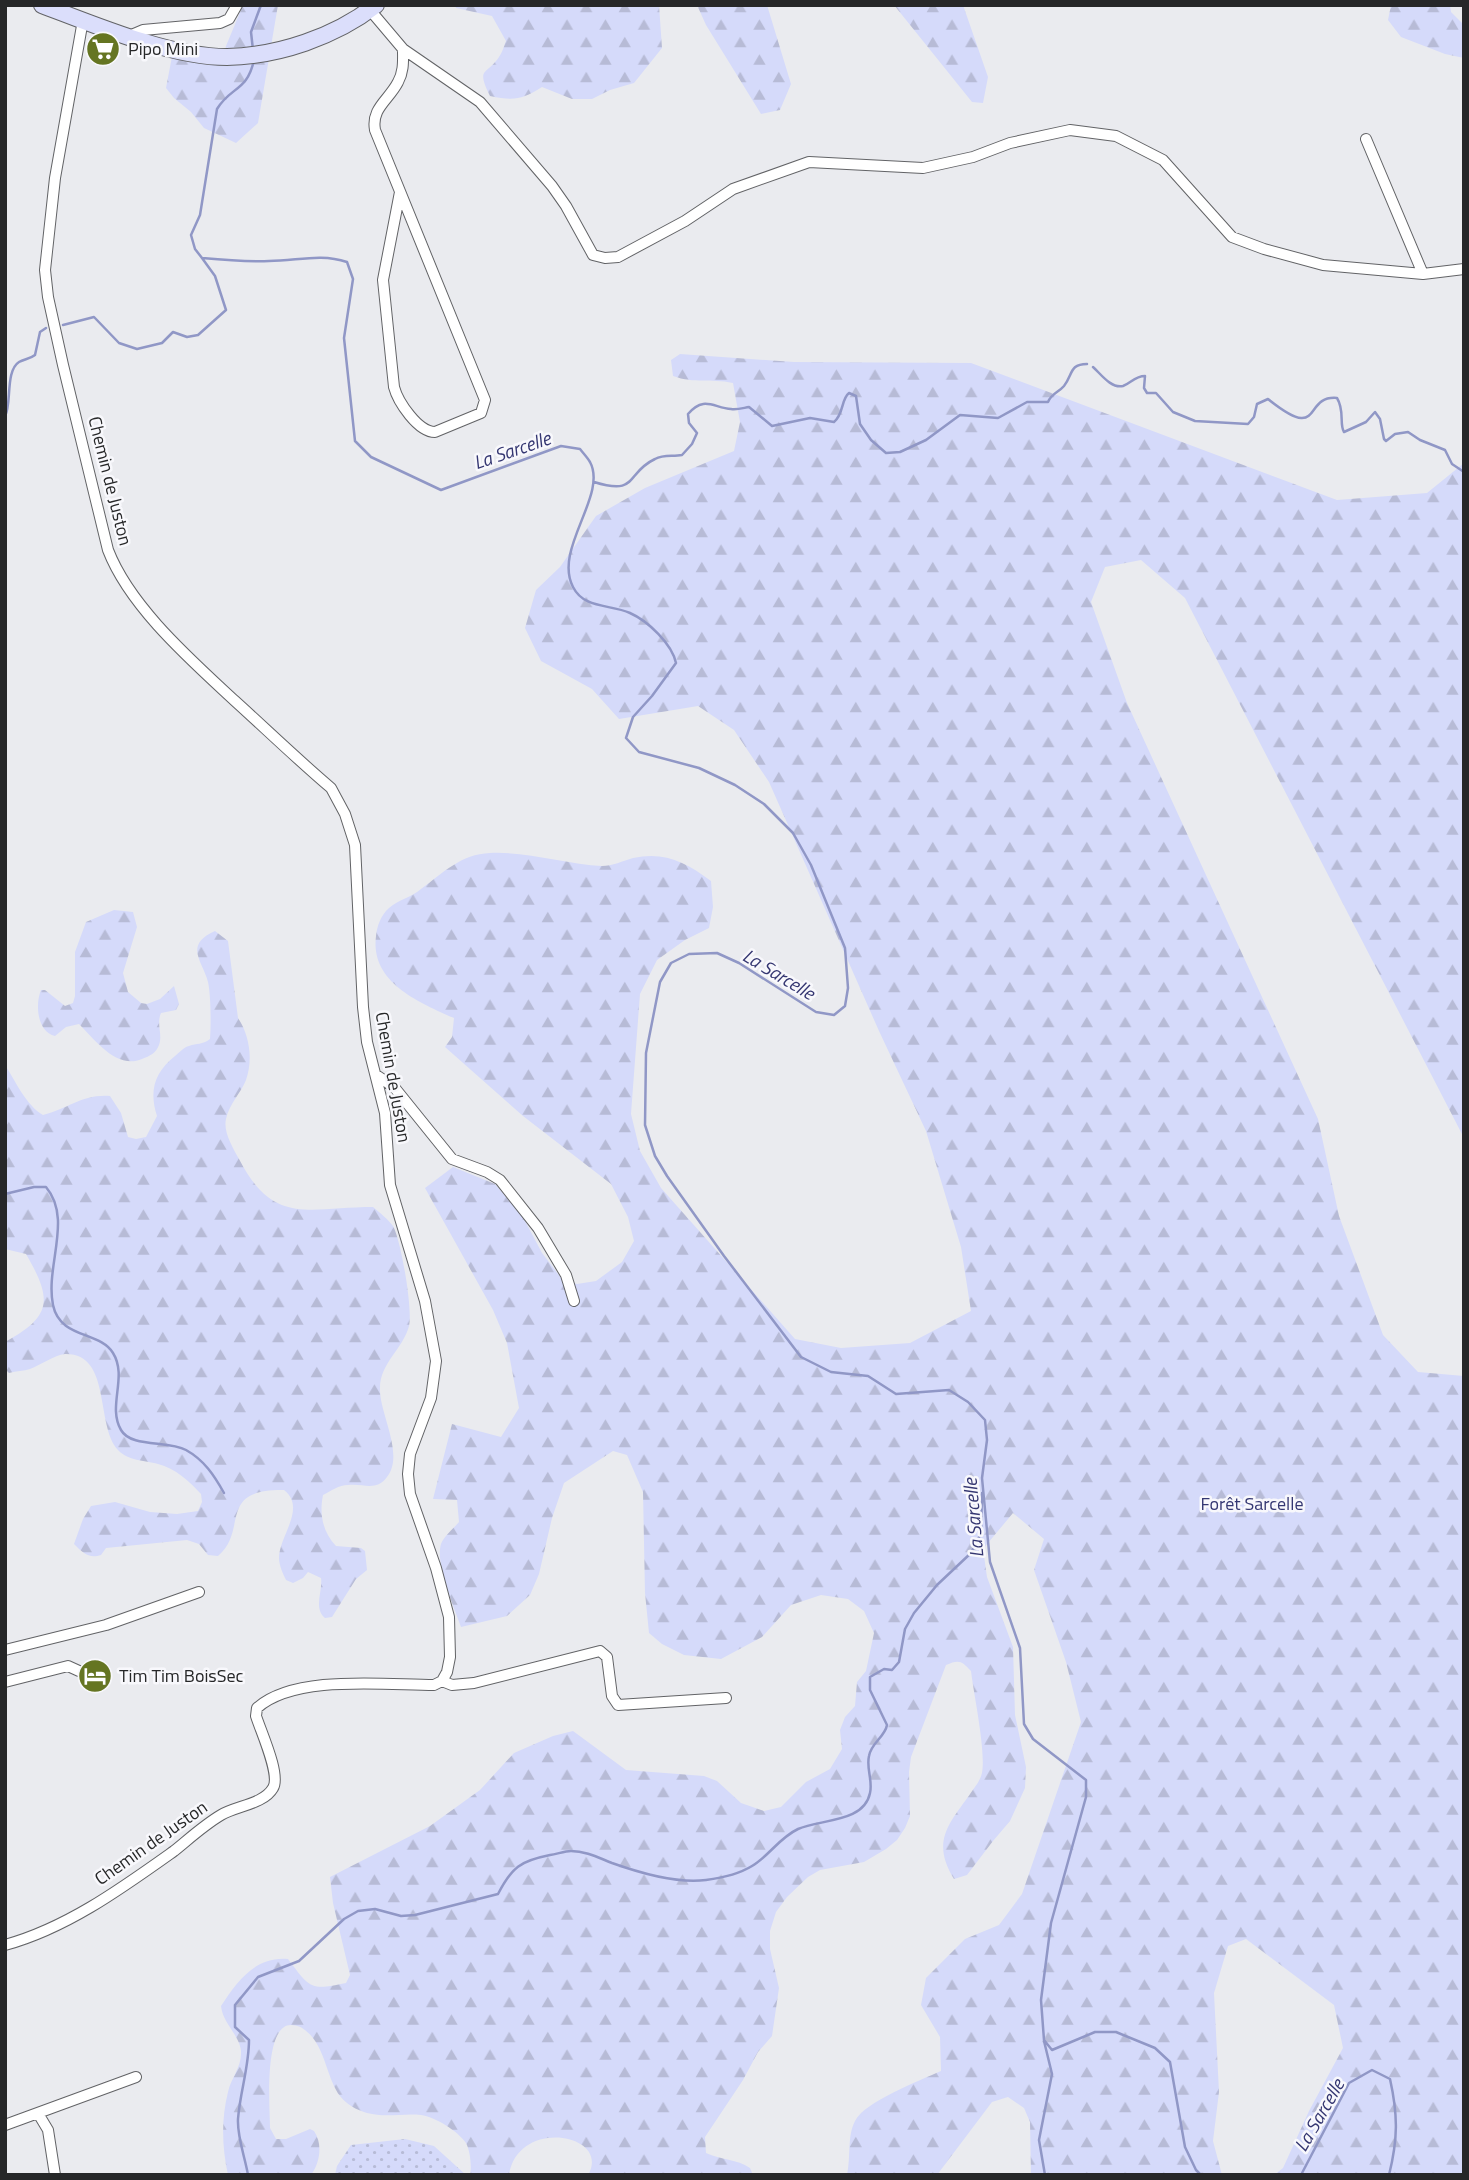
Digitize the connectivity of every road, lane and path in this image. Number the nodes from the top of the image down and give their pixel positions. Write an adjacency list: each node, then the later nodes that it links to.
1 (42, 5): 4 (main road)
2 (237, 5): 5 (street)
3 (373, 8): 5 (main road); 6 (street)
4 (83, 20): 5 (main road); 11 (street, Chemin de Juston)
5 (129, 36)
6 (403, 49): 8 (street); 10 (street)
7 (1366, 139): 10 (street)
8 (400, 192): 8 (street)
9 (1464, 269): 10 (street)
10 (1423, 274)
11 (376, 1075): 12 (street); 16 (street, Chemin de Juston)
12 (574, 1301)
13 (199, 1592): 14 (street)
14 (5, 1650)
15 (79, 1671): 17 (street)
16 (442, 1681): 18 (street); 19 (street, Chemin de Juston)
17 (5, 1682)
18 (726, 1698)
19 (5, 1945)
20 (136, 2077): 21 (street)
21 (38, 2115): 22 (street); 23 (street)
22 (5, 2126)
23 (55, 2175)

